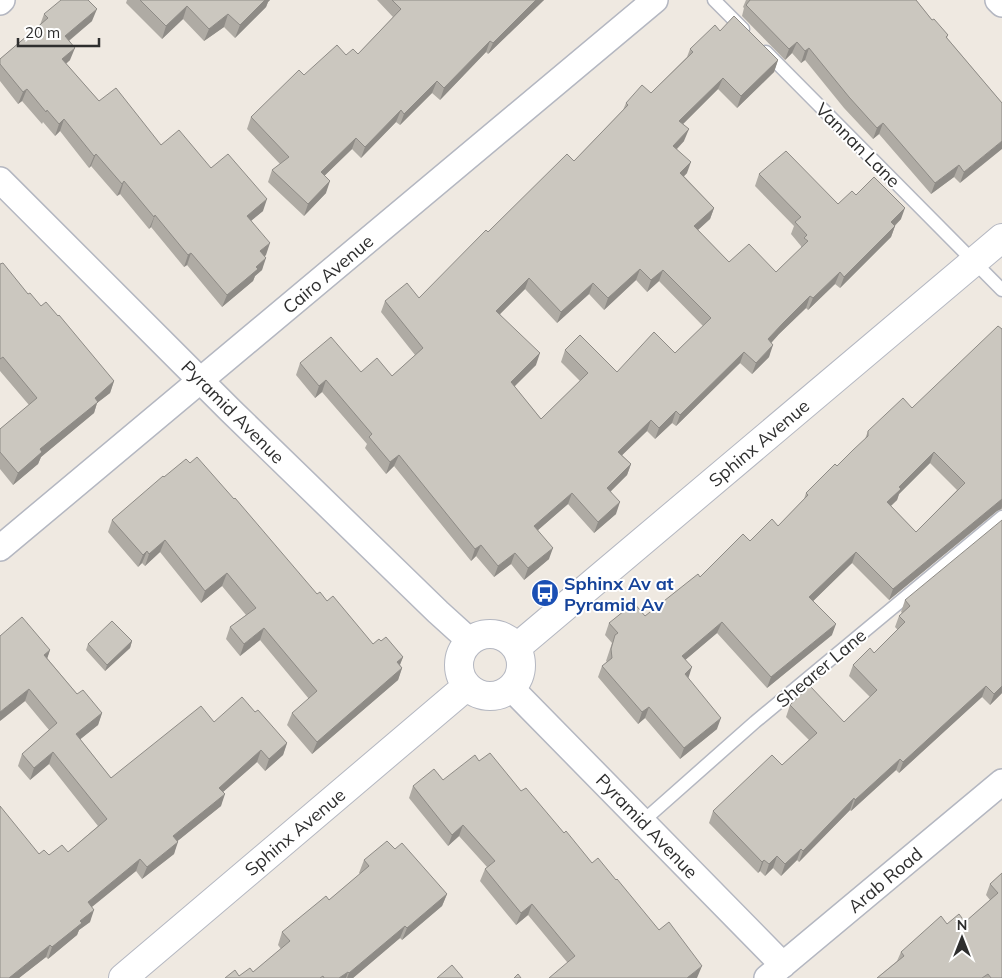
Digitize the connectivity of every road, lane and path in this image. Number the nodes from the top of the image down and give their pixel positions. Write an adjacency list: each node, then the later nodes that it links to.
1 (655, 0): 9 (street, Cairo Avenue)
2 (714, 0): 7 (lane, Vannan Lane)
3 (998, 0): 4 (street)
4 (1002, 4)
5 (0, 180): 9 (street, Pyramid Avenue)
6 (1002, 238): 7 (street, Sphinx Avenue)
7 (974, 262): 8 (lane, Vannan Lane); 13 (street, Sphinx Avenue)
8 (1002, 290)
9 (200, 380): 11 (street, Cairo Avenue); 12 (street, Pyramid Avenue)
10 (1002, 517): 17 (lane, Shearer Lane)
11 (0, 548)
12 (470, 641): 13 (street); 14 (street)
13 (516, 648): 15 (street)
14 (467, 686): 15 (street); 19 (street, Sphinx Avenue)
15 (511, 688): 17 (street, Pyramid Avenue)
16 (1002, 782): 18 (street, Arab Road)
17 (642, 822): 18 (street, Pyramid Avenue)
18 (775, 971)
19 (122, 978)

